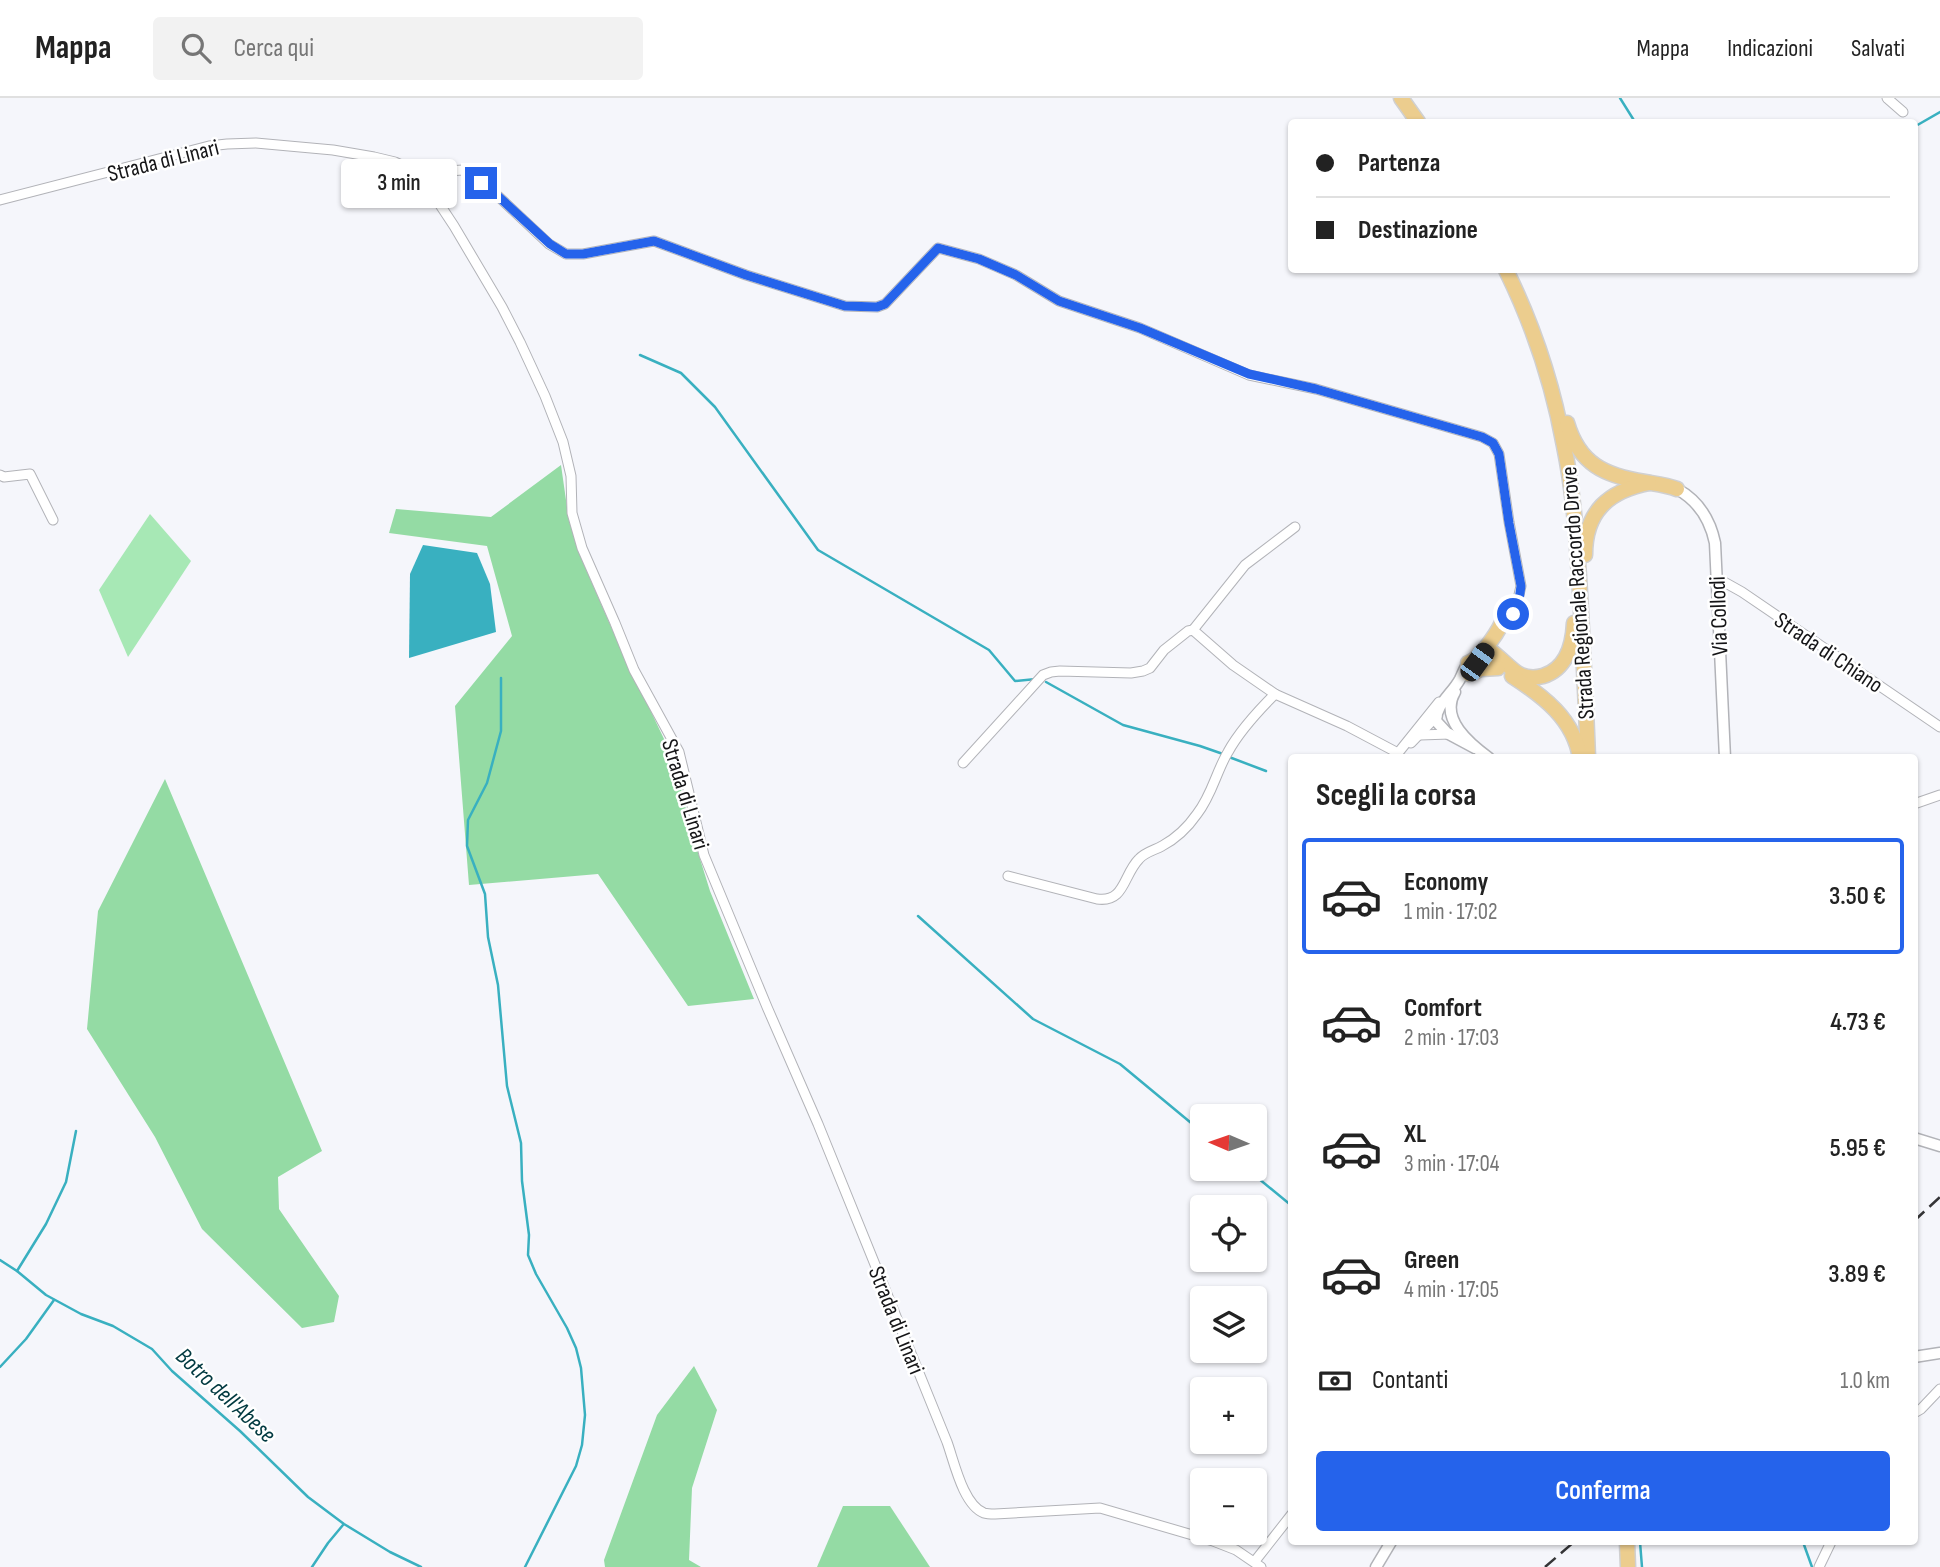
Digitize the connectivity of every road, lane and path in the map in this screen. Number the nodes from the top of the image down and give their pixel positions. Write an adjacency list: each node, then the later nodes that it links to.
1 (1401, 98): 4 (main road)
2 (1887, 98): 3 (street)
3 (1903, 112)
4 (1416, 119)
5 (419, 173): 6 (street, Strada di Linari); 16 (street); 48 (street, Strada di Linari)
6 (0, 200)
7 (1507, 273): 8 (main road, Strada Regionale Raccordo Drove)
8 (1536, 341): 10 (main road, Strada Regionale Raccordo Drove); 11 (main road)
9 (0, 475): 13 (street)
10 (1569, 475): 19 (main road); 24 (main road, Strada Regionale Raccordo Drove)
11 (1649, 483): 12 (main road); 24 (main road)
12 (1678, 489): 15 (street, Via Collodi)
13 (52, 520)
14 (1295, 527): 17 (street)
15 (1717, 578): 25 (street, Strada di Chiano); 33 (street, Via Collodi)
16 (1503, 622): 18 (main road); 19 (main road); 20 (street)
17 (1193, 631): 21 (street); 34 (street)
18 (1486, 651): 19 (main road); 20 (main road)
19 (1501, 664): 20 (main road); 31 (main road)
20 (1467, 669): 22 (street); 23 (street); 27 (street)
21 (1275, 694): 28 (street); 37 (street)
22 (1452, 696): 23 (street); 26 (street)
23 (1436, 718): 26 (street); 27 (street)
24 (1587, 723): 32 (main road, Strada Regionale Raccordo Drove)
25 (1940, 727)
26 (1452, 729): 27 (street); 30 (street)
27 (1420, 730): 29 (street)
28 (1394, 754)
29 (1397, 754)
30 (1483, 754)
31 (1579, 754)
32 (1588, 754)
33 (1725, 754)
34 (963, 763)
35 (1940, 795): 36 (street)
36 (1918, 803)
37 (1008, 876)
38 (1918, 1139): 39 (street)
39 (1940, 1146)
40 (1940, 1353): 41 (street)
41 (1918, 1356)
42 (1940, 1389): 43 (street)
43 (1918, 1411)
44 (1288, 1520): 48 (street)
45 (1389, 1545): 49 (street)
46 (1626, 1545): 50 (main road)
47 (1829, 1545): 51 (street)
48 (1258, 1564)
49 (1376, 1567)
50 (1628, 1567)
51 (1819, 1567)

